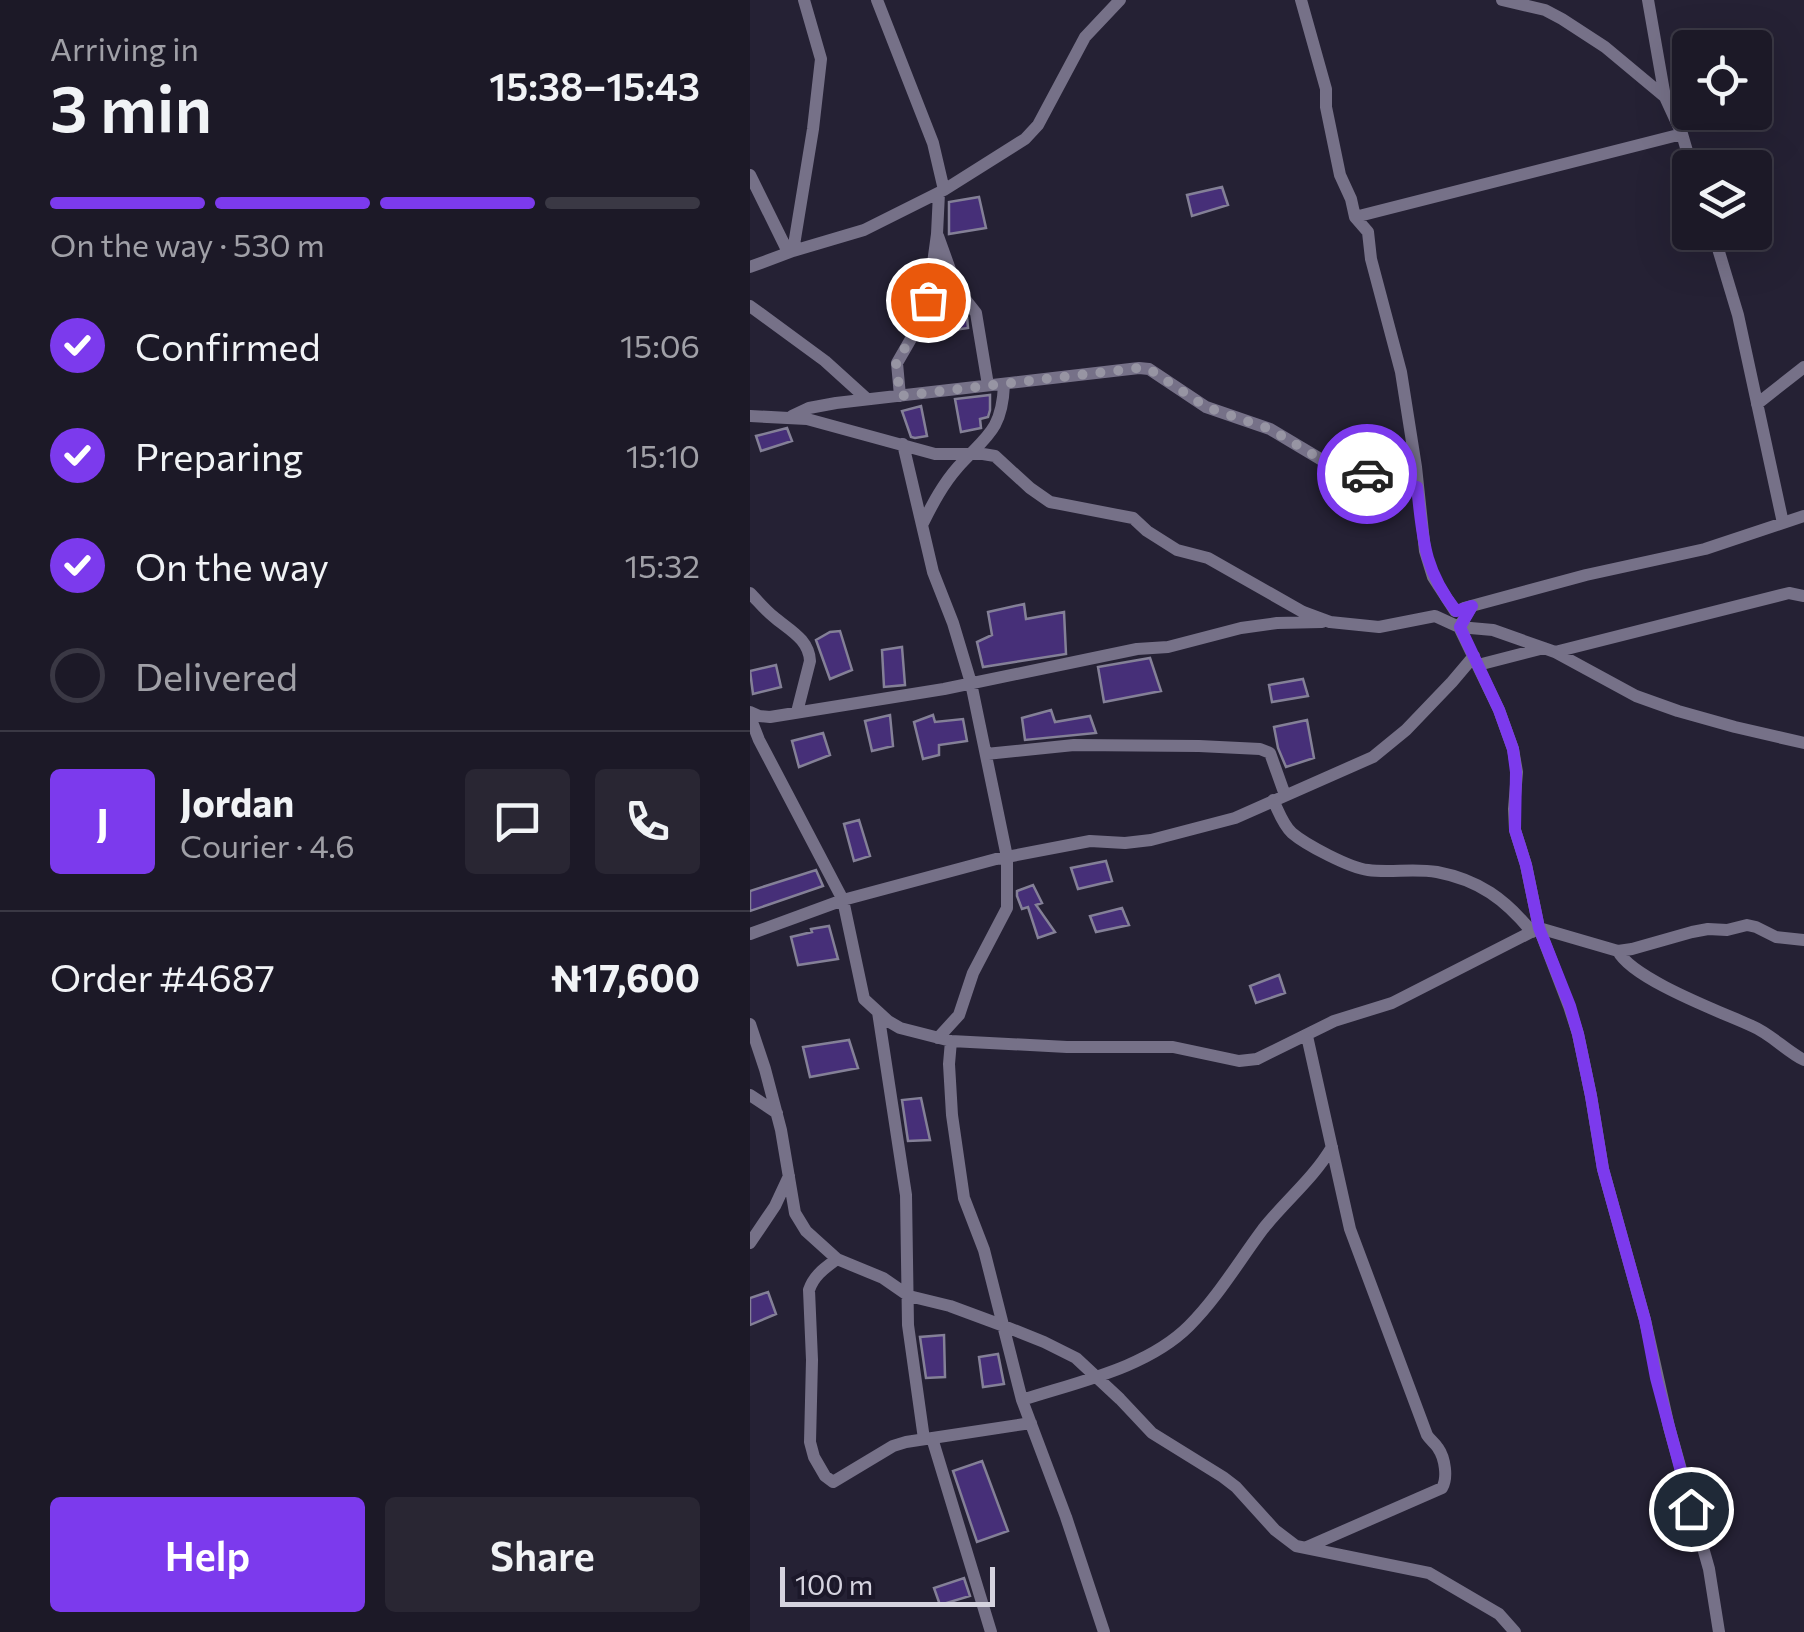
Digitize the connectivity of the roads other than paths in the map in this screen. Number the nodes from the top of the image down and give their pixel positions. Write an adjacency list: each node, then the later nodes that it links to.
1 (804, 0): 15 (street)
2 (877, 0): 11 (street)
3 (1120, 0): 11 (street)
4 (1301, 0): 12 (street)
5 (1502, 0): 7 (street)
6 (1648, 0): 7 (street)
7 (1665, 97): 8 (street)
8 (1682, 134): 9 (street); 12 (street)
9 (1687, 150)
10 (750, 175): 15 (street)
11 (942, 191): 13 (street); 15 (street)
12 (1356, 217): 28 (street)
13 (937, 234): 19 (street); 21 (street)
14 (1719, 250): 23 (street)
15 (791, 251): 16 (street)
16 (750, 267)
17 (750, 306): 22 (street)
18 (1804, 367): 23 (street)
19 (988, 385): 20 (street); 21 (street)
20 (1004, 385): 27 (street); 28 (street)
21 (900, 396): 22 (street)
22 (867, 399): 25 (street)
23 (1757, 404): 31 (street)
24 (750, 416): 25 (street)
25 (792, 417): 26 (street)
26 (903, 444): 27 (street); 30 (street)
27 (972, 454): 30 (street); 37 (street)
28 (1417, 487): 35 (street)
29 (1804, 516): 31 (street)
30 (923, 523): 41 (street)
31 (1783, 523): 34 (street)
32 (750, 593): 42 (street)
33 (1804, 596): 39 (street)
34 (1472, 606): 35 (street); 38 (street)
35 (1456, 611): 36 (street)
36 (1435, 616): 37 (street); 38 (street)
37 (1330, 622): 41 (street)
38 (1460, 627): 39 (street); 40 (street)
39 (1550, 650): 40 (street); 45 (street)
40 (1476, 660): 47 (street); 50 (street)
41 (971, 683): 42 (street); 46 (street)
42 (797, 712): 43 (street)
43 (750, 714): 44 (street)
44 (755, 742): 49 (street)
45 (1804, 743)
46 (986, 754): 47 (street); 48 (street)
47 (1279, 797): 48 (street); 50 (street)
48 (1007, 857): 49 (street); 57 (street)
49 (843, 900): 51 (street); 54 (street)
50 (1536, 930): 53 (street); 56 (street); 77 (street)
51 (750, 934)
52 (1804, 940): 53 (street)
53 (1618, 951): 58 (street)
54 (877, 1009): 57 (street); 67 (street)
55 (750, 1024): 60 (street)
56 (1308, 1036): 57 (street); 61 (street)
57 (944, 1040): 68 (street)
58 (1804, 1060)
59 (750, 1095): 60 (street)
60 (777, 1113): 62 (street)
61 (1332, 1147): 69 (street); 73 (street)
62 (789, 1176): 64 (street); 66 (street)
63 (750, 1210): 64 (street)
64 (759, 1224): 65 (street)
65 (750, 1242)
66 (837, 1259): 67 (street); 72 (street)
67 (909, 1296): 68 (street); 72 (street)
68 (1004, 1326): 69 (street); 70 (street)
69 (1096, 1375): 70 (street); 73 (street)
70 (1022, 1400): 71 (street)
71 (1031, 1423): 72 (street); 75 (street)
72 (928, 1439): 74 (street)
73 (1304, 1548): 76 (street)
74 (991, 1632)
75 (1104, 1632)
76 (1515, 1632)
77 (1719, 1632)

